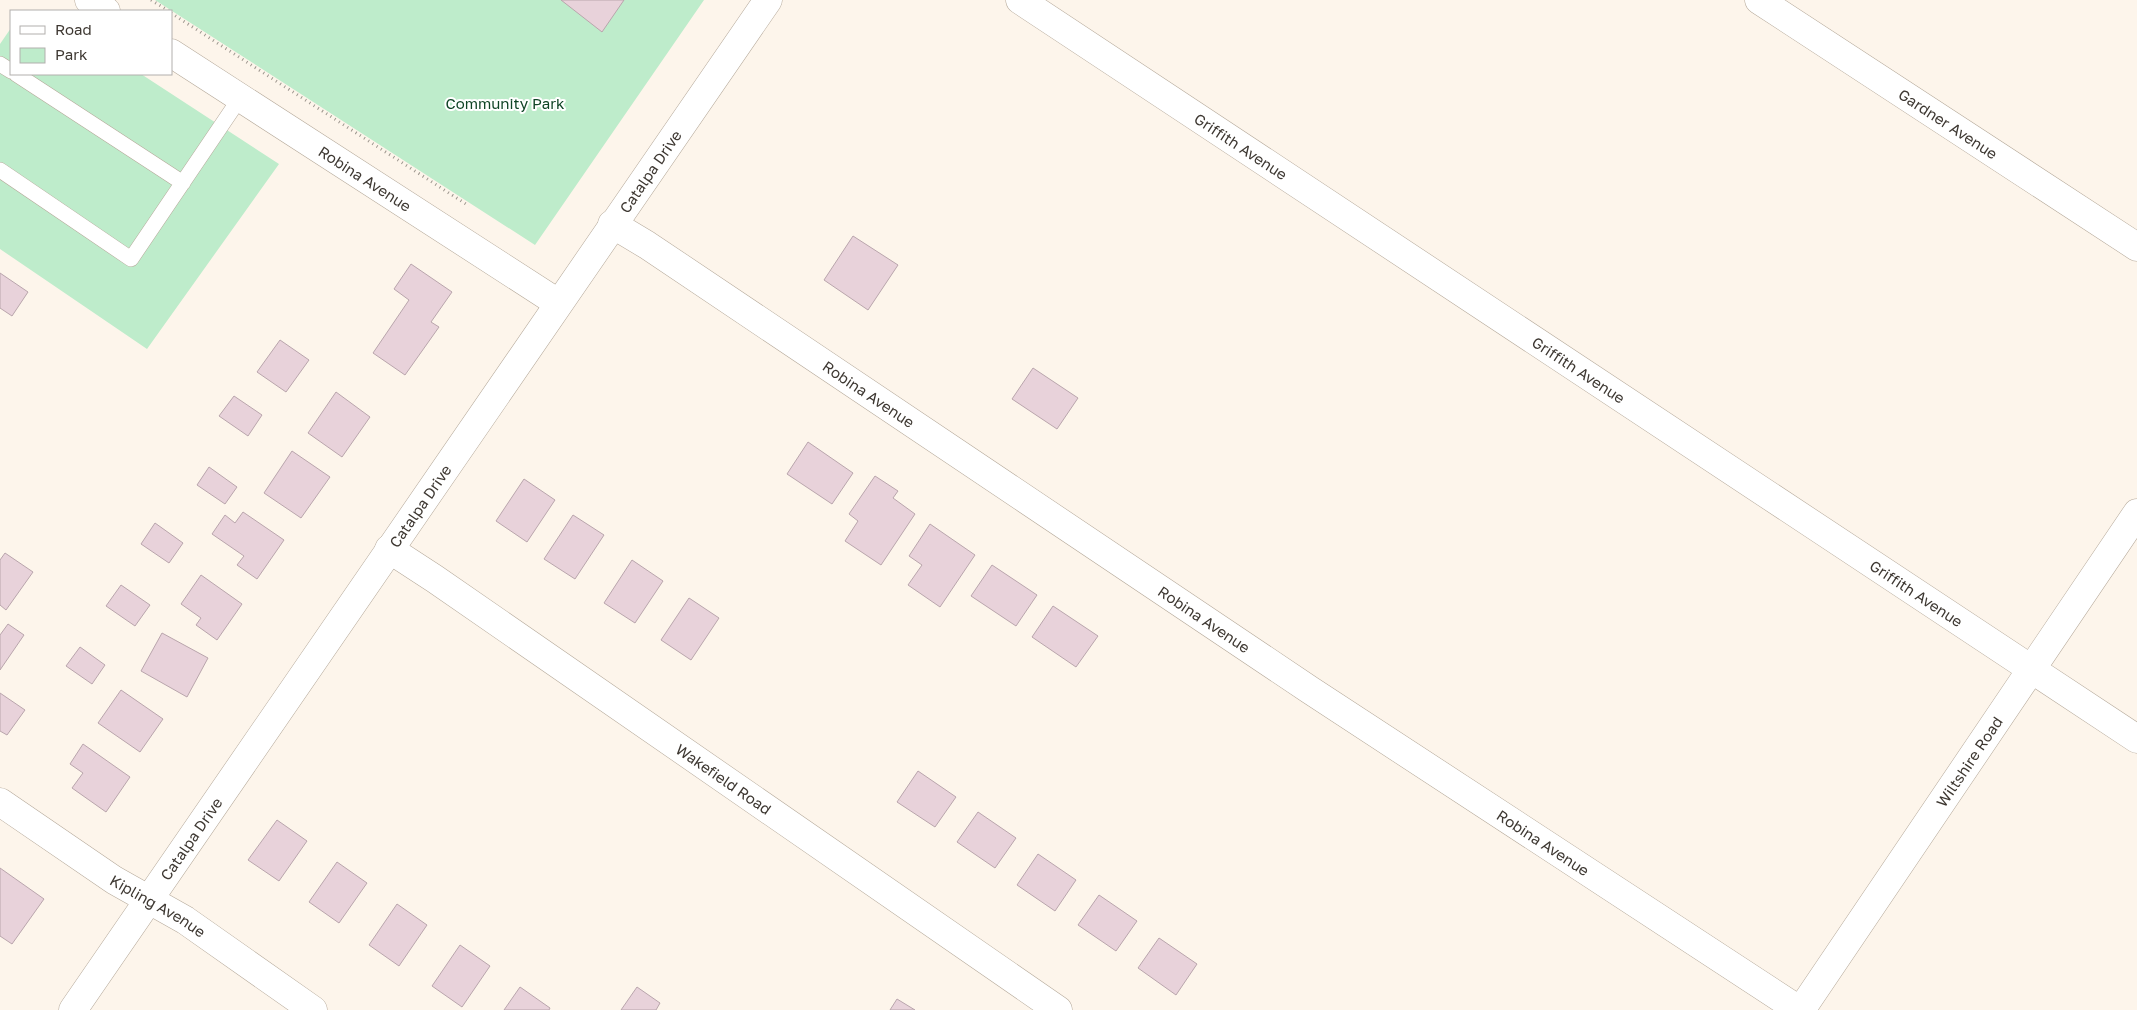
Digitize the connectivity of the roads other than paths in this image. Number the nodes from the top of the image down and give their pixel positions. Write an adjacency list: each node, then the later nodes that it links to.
1 (89, 0): 5 (street)
2 (768, 0): 11 (street, Catalpa Drive)
3 (1020, 0): 16 (street, Griffith Avenue)
4 (1759, 0): 12 (street, Gardner Avenue)
5 (104, 10)
6 (172, 54): 8 (street, Robina Avenue)
7 (18, 75): 10 (lane)
8 (240, 98): 10 (lane); 13 (street, Robina Avenue)
9 (0, 170): 10 (lane)
10 (183, 183)
11 (612, 224): 13 (street, Catalpa Drive); 23 (street, Robina Avenue)
12 (2137, 247)
13 (558, 303): 15 (street, Catalpa Drive)
14 (2137, 513): 16 (street, Wiltshire Road)
15 (389, 549): 19 (street, Catalpa Drive); 22 (street, Wakefield Road)
16 (2032, 670): 17 (street, Griffith Avenue); 23 (street, Wiltshire Road)
17 (2137, 739)
18 (0, 802): 19 (street, Kipling Avenue)
19 (148, 900): 20 (street, Catalpa Drive); 21 (street, Kipling Avenue)
20 (73, 1010)
21 (313, 1010)
22 (1058, 1010)
23 (1800, 1010)

